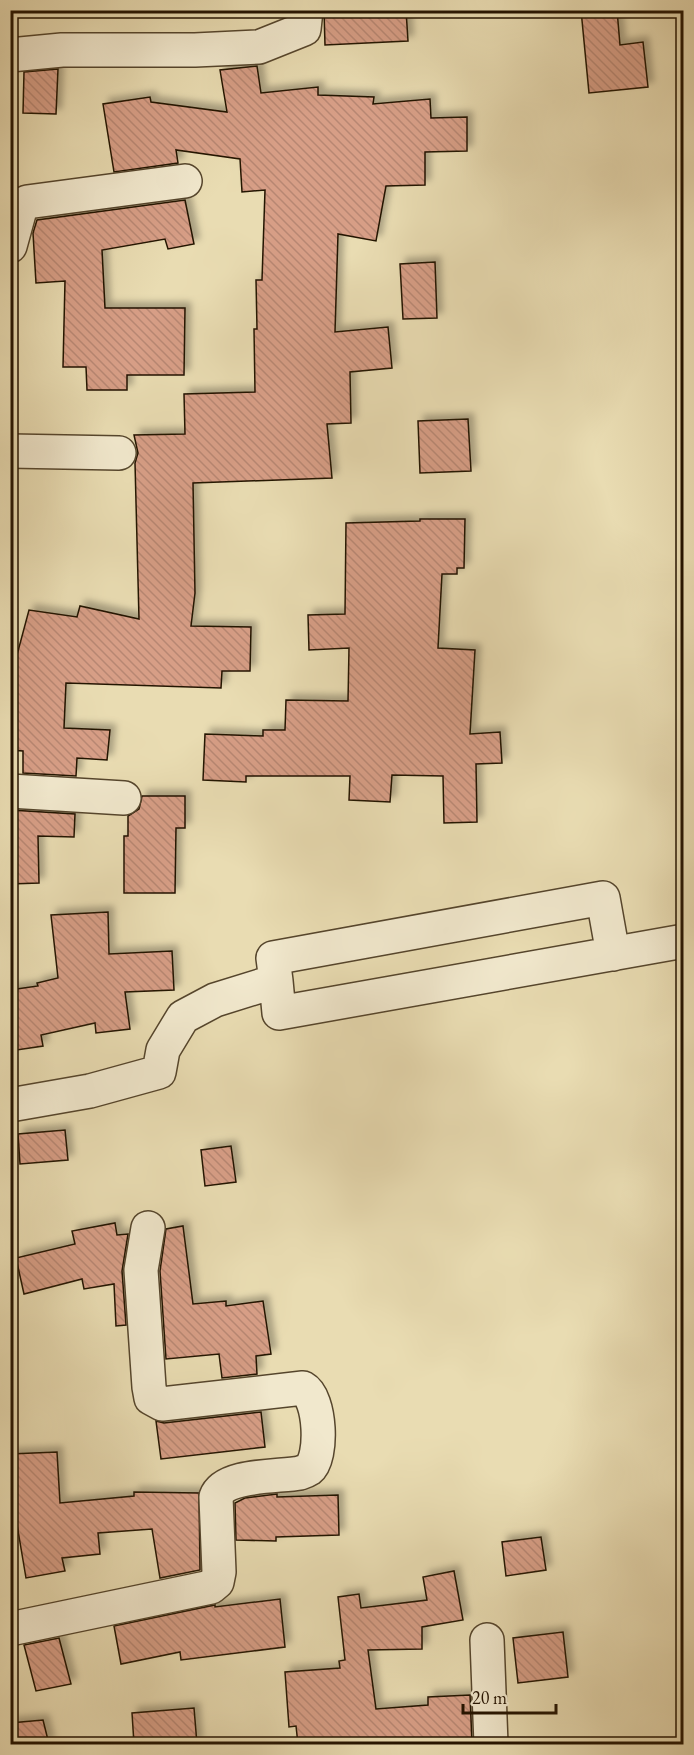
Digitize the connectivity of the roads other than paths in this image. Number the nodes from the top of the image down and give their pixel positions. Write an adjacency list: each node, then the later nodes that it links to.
1 (306, 10): 2 (street)
2 (10, 55)
3 (185, 181): 4 (street)
4 (10, 246)
5 (10, 452): 6 (street)
6 (119, 453)
7 (10, 790): 8 (street)
8 (124, 798)
9 (684, 941): 10 (street)
10 (613, 954): 11 (street); 11 (street)
11 (276, 981): 12 (street)
12 (10, 1105)
13 (148, 1228): 14 (street)
14 (10, 1629)
15 (487, 1640): 16 (street)
16 (491, 1744)

